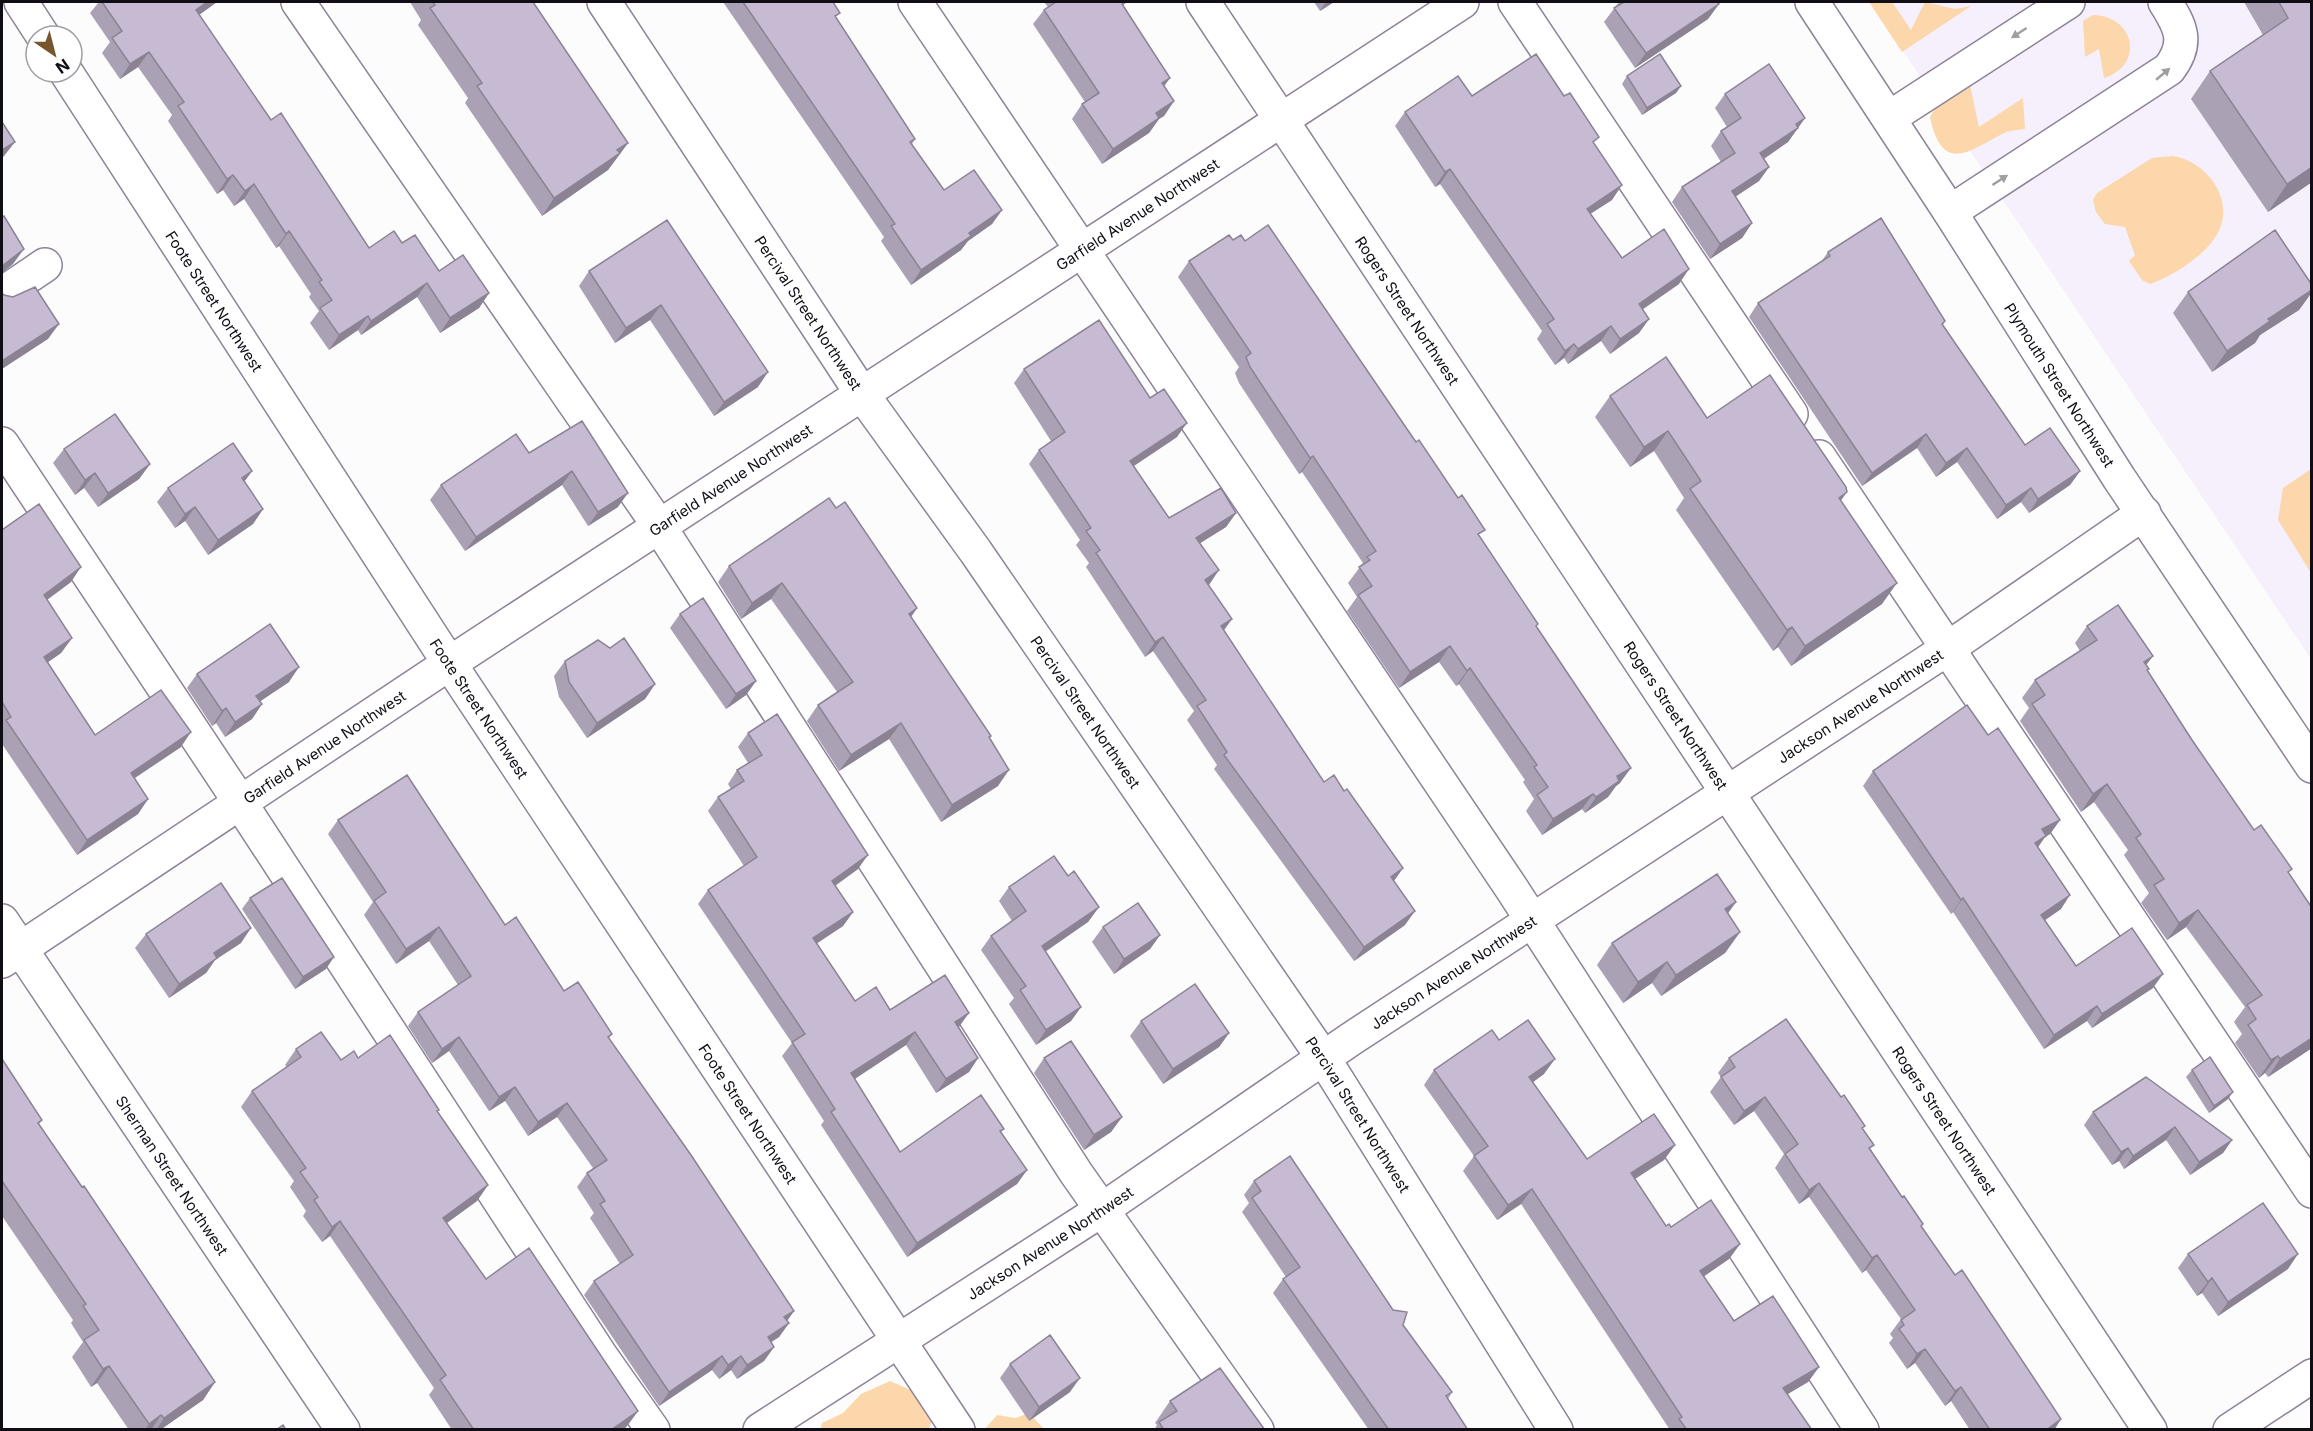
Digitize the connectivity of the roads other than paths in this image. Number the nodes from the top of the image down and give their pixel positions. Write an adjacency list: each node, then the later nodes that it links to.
1 (21, 2): 11 (street)
2 (298, 2): 22 (street)
3 (604, 2): 19 (street, Percival Street Northwest)
4 (915, 2): 16 (street)
5 (1203, 2): 14 (street, Rogers Street Northwest)
6 (1462, 2): 14 (street, Garfield Avenue Northwest)
7 (1515, 2): 23 (street)
8 (1812, 2): 13 (street, Plymouth Street Northwest)
9 (2068, 2): 13 (street, one-way to 13)
10 (2165, 2): 15 (street, one-way to 10)
11 (35, 24)
12 (74, 84): 24 (street, Foote Street Northwest)
13 (1888, 118): 15 (street, Plymouth Street Northwest)
14 (1281, 121): 16 (street, Garfield Avenue Northwest); 26 (street, Rogers Street Northwest)
15 (1950, 212): 21 (street, Plymouth Street Northwest)
16 (1083, 250): 19 (street, Garfield Avenue Northwest); 29 (street)
17 (45, 266): 18 (street)
18 (2, 294)
19 (862, 394): 22 (street, Garfield Avenue Northwest); 31 (street, Percival Street Northwest)
20 (2, 444): 27 (street)
21 (2144, 513): 23 (street, Jackson Avenue Northwest); 25 (street, Plymouth Street Northwest)
22 (659, 526): 24 (street, Garfield Avenue Northwest); 33 (street)
23 (1947, 649): 26 (street, Jackson Avenue Northwest); 32 (street)
24 (450, 663): 27 (street, Garfield Avenue Northwest); 34 (street, Foote Street Northwest)
25 (2312, 766)
26 (1728, 792): 29 (street, Jackson Avenue Northwest); 44 (street, Rogers Street Northwest)
27 (240, 802): 30 (street, Garfield Avenue Northwest); 38 (street)
28 (2, 921): 30 (street, Sherman Street Northwest)
29 (1532, 922): 31 (street, Jackson Avenue Northwest); 43 (street)
30 (10, 955): 37 (street, Sherman Street Northwest)
31 (1324, 1059): 33 (street, Jackson Avenue Northwest); 42 (street, Percival Street Northwest)
32 (2312, 1191)
33 (1102, 1209): 34 (street, Jackson Avenue Northwest); 41 (street)
34 (898, 1341): 39 (street, Jackson Avenue Northwest); 40 (street, Foote Street Northwest)
35 (2312, 1376): 36 (street)
36 (2232, 1429)
37 (343, 1430)
38 (653, 1430)
39 (760, 1430)
40 (958, 1430)
41 (1257, 1430)
42 (1556, 1430)
43 (1862, 1430)
44 (2150, 1430)

